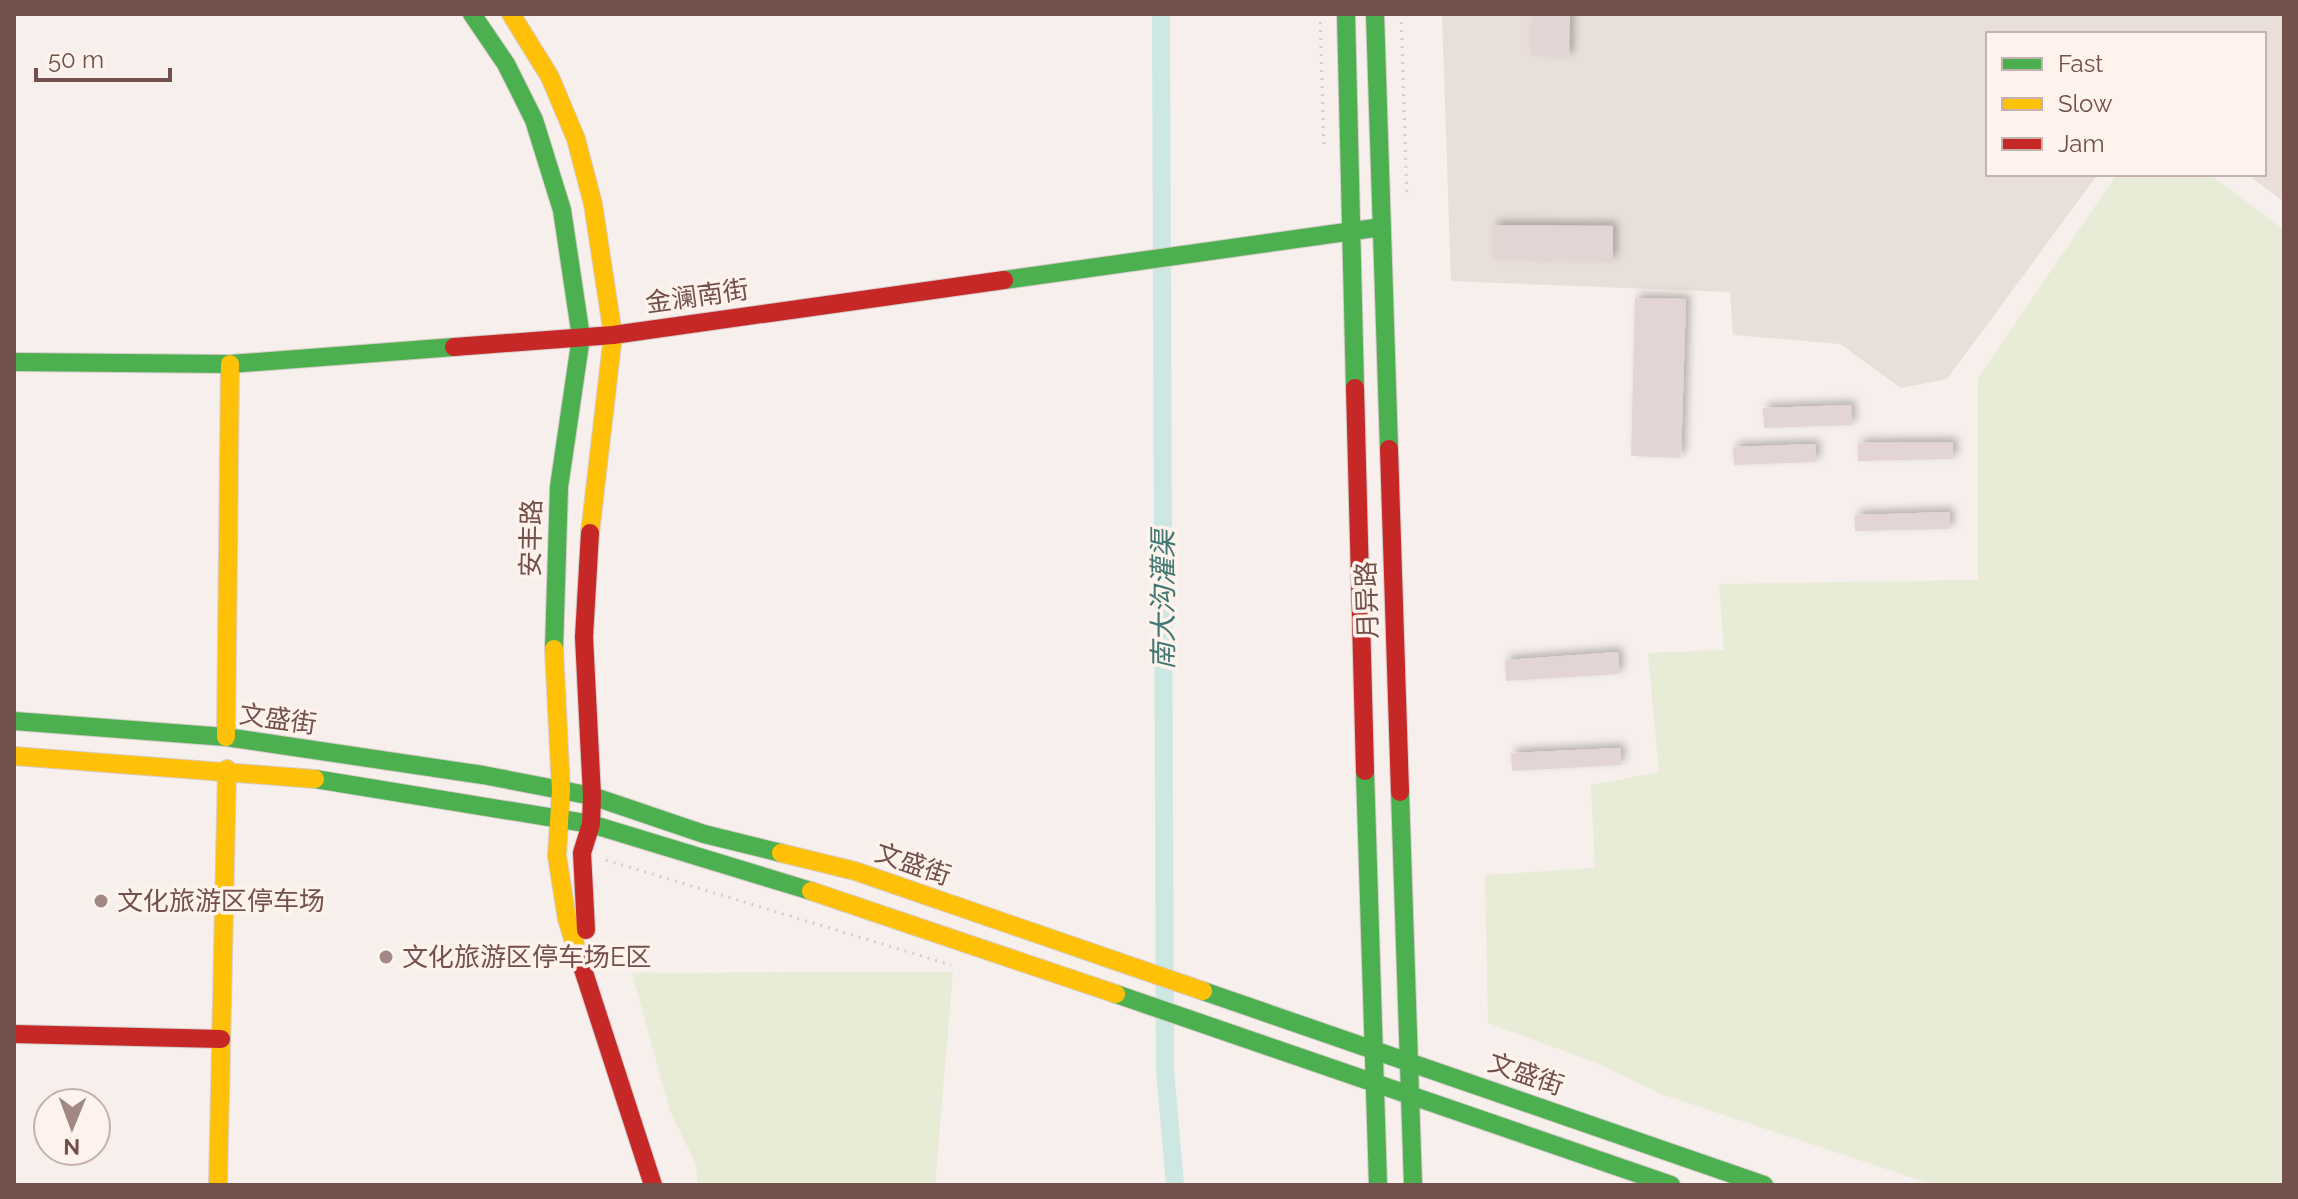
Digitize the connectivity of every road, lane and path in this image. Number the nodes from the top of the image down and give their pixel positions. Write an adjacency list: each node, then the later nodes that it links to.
1 (472, 14): 8 (main road, 安丰路)
2 (511, 14): 7 (main road, 安丰路)
3 (1346, 14): 6 (main road, 月异路)
4 (1375, 14): 5 (main road, 月异路)
5 (1382, 227): 6 (main road, 金澜南街); 22 (main road, 月异路)
6 (1353, 229): 7 (main road, 金澜南街); 21 (main road, 月异路)
7 (613, 335): 8 (main road, 金澜南街); 16 (main road, 安丰路)
8 (581, 337): 10 (main road, 金澜南街); 15 (main road, 安丰路)
9 (14, 362): 10 (main road, 金澜南街)
10 (230, 364): 12 (main road)
11 (14, 721): 12 (main road, 文盛街)
12 (226, 737): 15 (main road, 文盛街)
13 (14, 756): 14 (main road, 文盛街)
14 (227, 769): 17 (main road, 文盛街); 20 (main road)
15 (561, 790): 16 (main road, 文盛街); 17 (main road, 安丰路)
16 (592, 796): 18 (main road, 安丰路); 21 (main road, 文盛街)
17 (559, 818): 18 (main road, 文盛街); 23 (main road, 安丰路)
18 (591, 824): 23 (main road, 安丰路); 24 (main road, 文盛街)
19 (14, 1034): 20 (main road)
20 (221, 1039): 26 (main road)
21 (1372, 1053): 22 (main road, 文盛街); 24 (main road, 月异路)
22 (1407, 1062): 25 (main road, 月异路); 31 (main road, 文盛街)
23 (616, 1080): 27 (main road, 安丰路)
24 (1376, 1082): 25 (main road, 文盛街); 28 (main road, 月异路)
25 (1410, 1095): 29 (main road, 月异路); 30 (main road, 文盛街)
26 (218, 1185)
27 (653, 1185)
28 (1378, 1185)
29 (1413, 1185)
30 (1671, 1185)
31 (1764, 1185)

